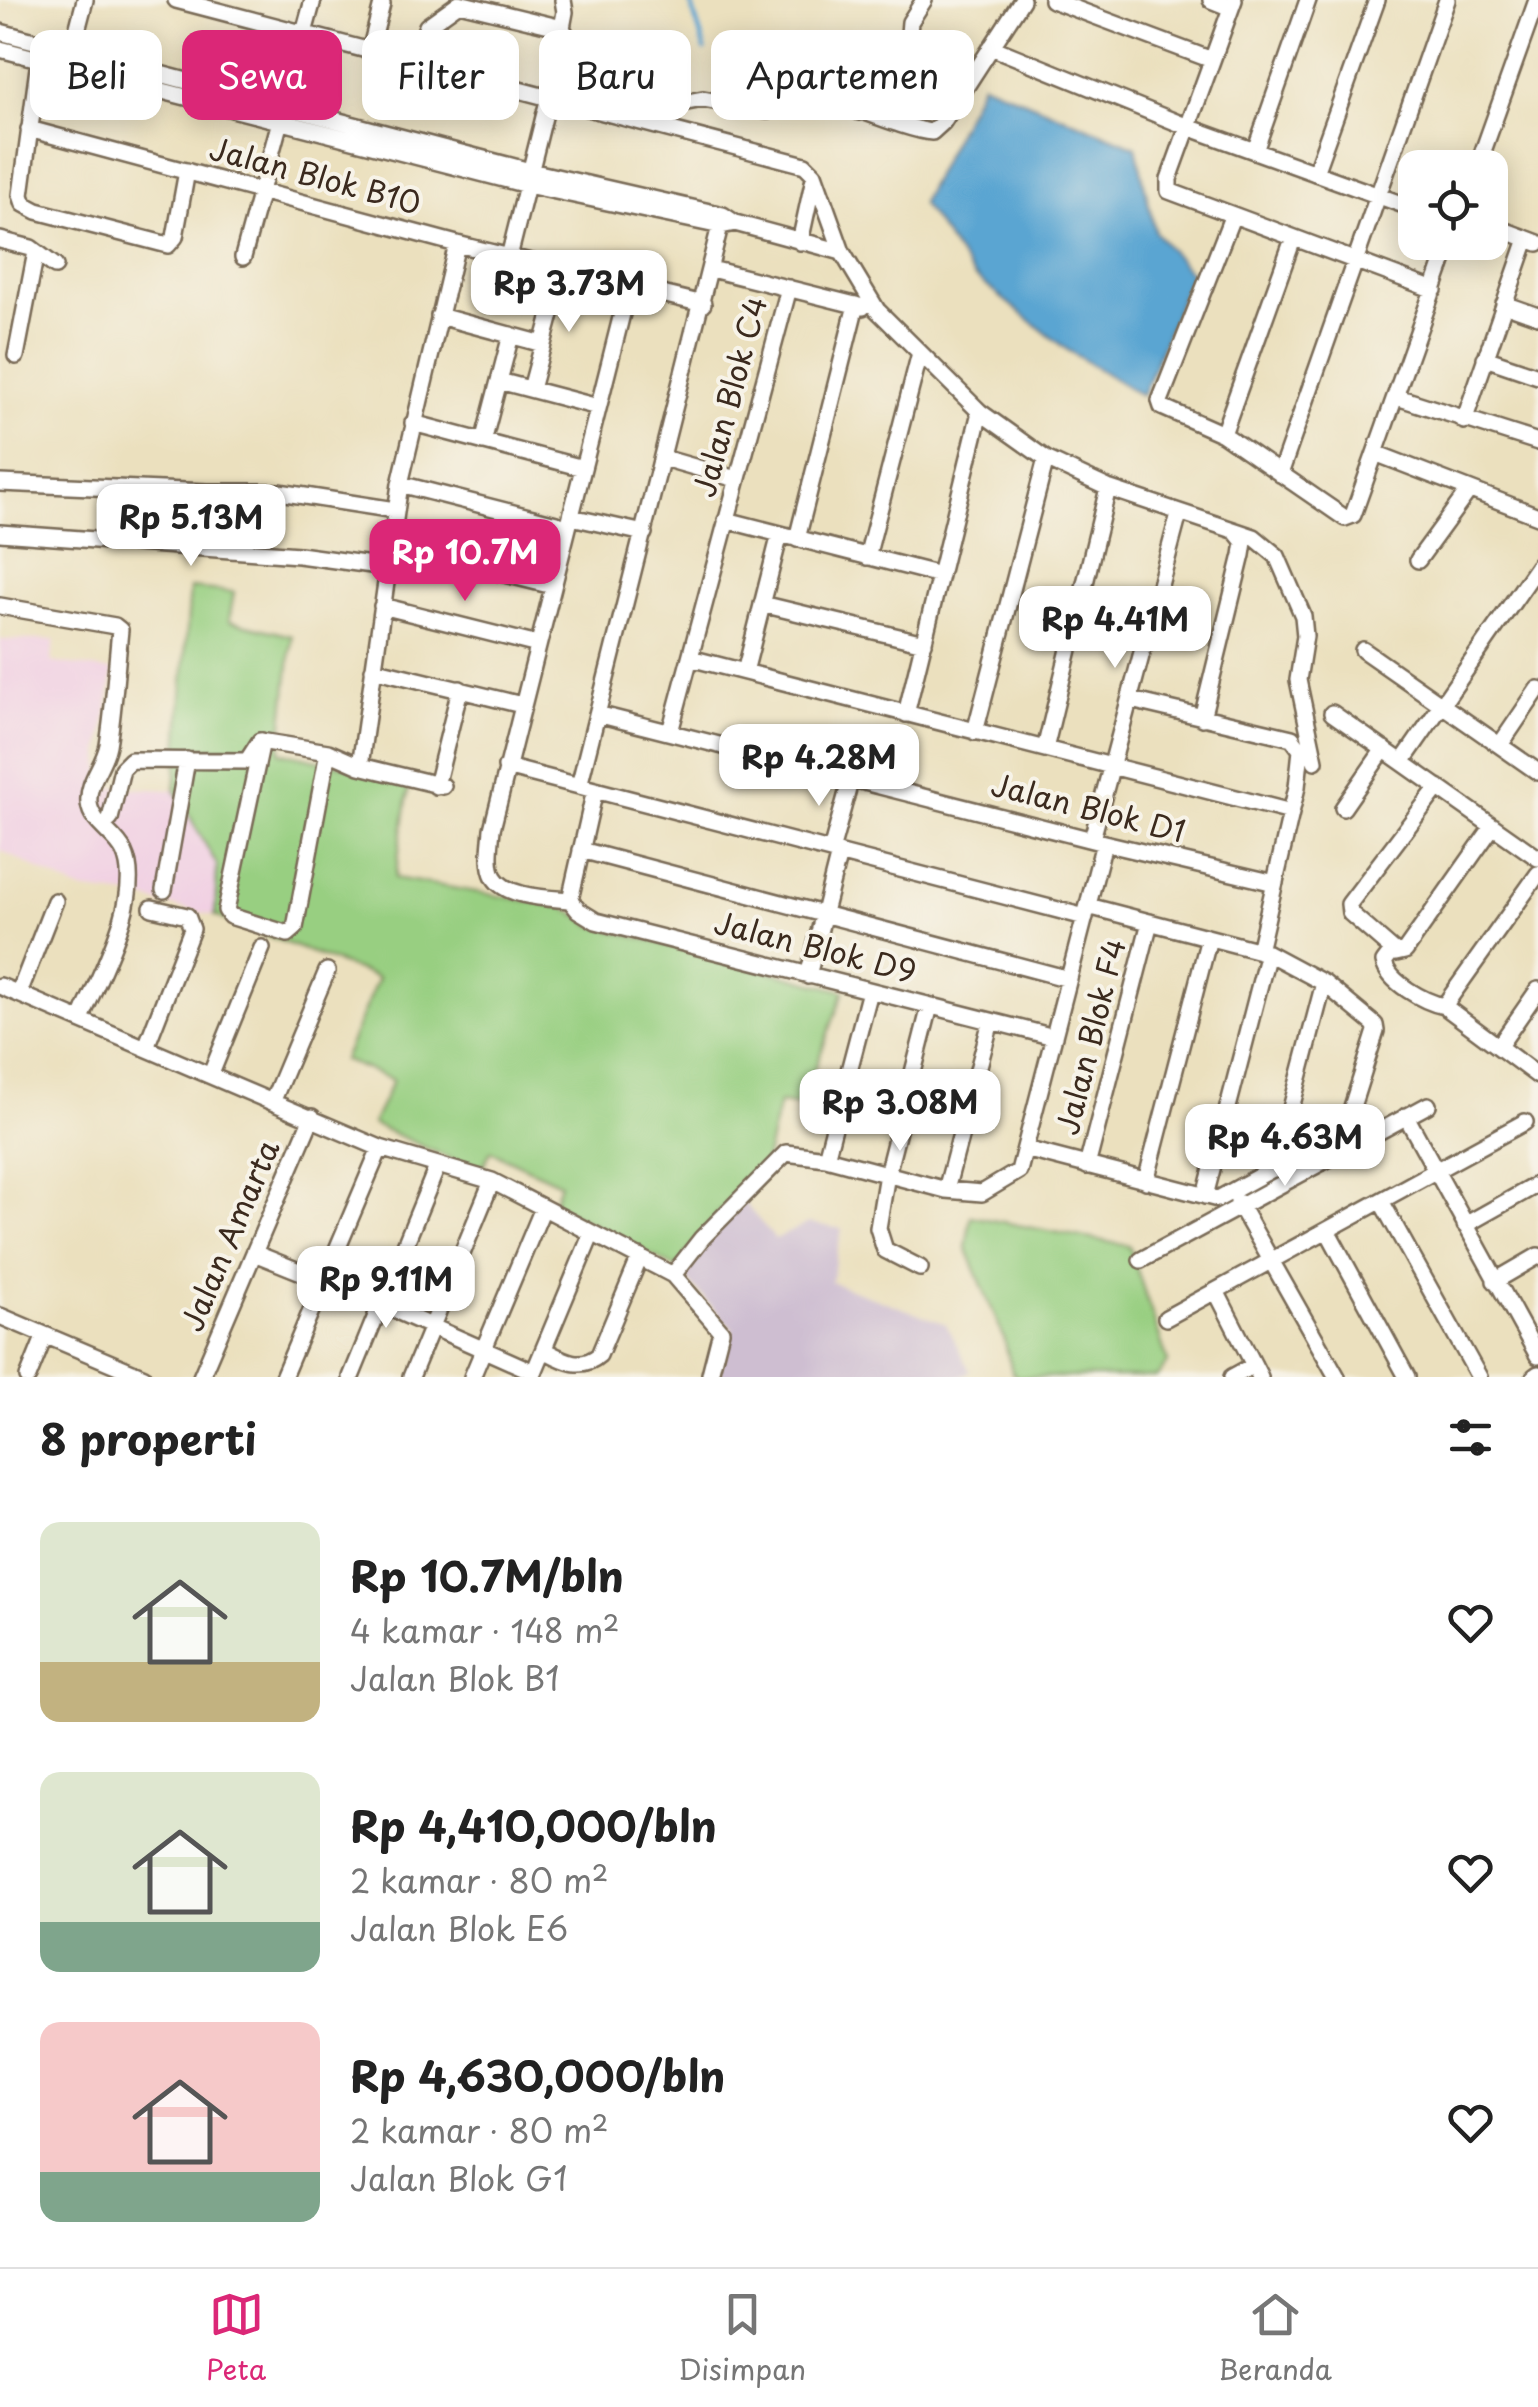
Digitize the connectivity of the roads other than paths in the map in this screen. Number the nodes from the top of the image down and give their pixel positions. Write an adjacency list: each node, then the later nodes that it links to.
1 (85, 0): 17 (street)
2 (176, 0): 15 (street)
3 (313, 0): 19 (street)
4 (563, 0): 16 (street)
5 (924, 0): 22 (street)
6 (1022, 0): 25 (street)
7 (1052, 0): 28 (street)
8 (1212, 0): 14 (street)
9 (1308, 0): 42 (street)
10 (1377, 0): 44 (street)
11 (1447, 0): 48 (street)
12 (1537, 2): 41 (street)
13 (382, 4): 20 (street)
14 (1232, 4): 28 (street)
15 (234, 8): 18 (street)
16 (562, 28): 21 (street)
17 (77, 30)
18 (295, 30)
19 (304, 30)
20 (375, 30)
21 (426, 30)
22 (909, 30)
23 (0, 32): 24 (street)
24 (30, 46)
25 (990, 47): 29 (street); 39 (street)
26 (0, 49): 27 (street)
27 (30, 50)
28 (1212, 60): 39 (street)
29 (974, 72)
30 (711, 102): 38 (street)
31 (30, 120): 40 (street)
32 (279, 120): 47 (street)
33 (311, 120): 46 (street)
34 (543, 120): 46 (street)
35 (637, 120): 38 (street)
36 (888, 120): 37 (street)
37 (943, 120)
38 (648, 123): 45 (street)
39 (1188, 127): 42 (street); 50 (street)
40 (29, 129): 43 (street, Jalan Blok B10); 43 (street)
41 (1484, 150)
42 (1254, 151): 44 (street)
43 (187, 170): 47 (street, Jalan Blok B10)
44 (1315, 173): 48 (street)
45 (814, 174): 56 (street); 59 (street)
46 (529, 178): 51 (street); 60 (street)
47 (261, 190): 57 (street, Jalan Blok B10); 61 (street)
48 (1377, 195): 49 (street); 63 (street)
49 (1398, 203)
50 (1232, 217): 53 (street); 89 (street)
51 (726, 221): 56 (street); 65 (street)
52 (1508, 232): 55 (street)
53 (1294, 239): 63 (street); 89 (street)
54 (0, 240): 58 (street)
55 (1533, 241): 71 (street)
56 (800, 242): 59 (street)
57 (457, 244): 60 (street, Jalan Blok B10); 74 (street)
58 (36, 252): 64 (street); 79 (street)
59 (842, 252): 73 (street)
60 (509, 256): 66 (street, Jalan Blok B10)
61 (243, 257)
62 (1444, 260): 69 (street)
63 (1354, 261): 69 (street); 96 (street)
64 (55, 266)
65 (711, 269): 68 (street); 70 (street)
66 (564, 270): 67 (street, Jalan Blok B10); 77 (street)
67 (629, 286): 70 (street, Jalan Blok B10); 85 (street)
68 (790, 288): 72 (street); 97 (street, Jalan Blok C4)
69 (1434, 290): 84 (street)
70 (702, 304): 93 (street)
71 (1504, 304): 75 (street); 80 (street)
72 (856, 305): 73 (street); 111 (street)
73 (877, 310): 78 (street)
74 (439, 316): 76 (street); 88 (street)
75 (1538, 316)
76 (511, 336): 77 (street); 82 (street)
77 (543, 344): 83 (street)
78 (920, 352): 86 (street); 113 (street)
79 (16, 356)
80 (1485, 358): 81 (street); 87 (street)
81 (1538, 376)
82 (499, 381): 83 (street); 90 (street)
83 (531, 389): 85 (street)
84 (1397, 397): 87 (street); 92 (street)
85 (598, 407): 95 (street)
86 (980, 412): 94 (street); 117 (street)
87 (1464, 420): 91 (street)
88 (413, 423): 90 (street); 99 (street)
89 (1223, 434): 96 (street)
90 (483, 442): 95 (street)
91 (1538, 442)
92 (1375, 453): 96 (street); 101 (street)
93 (663, 458): 97 (street); 108 (street)
94 (1046, 459): 100 (street); 138 (street)
95 (583, 468): 106 (street)
96 (1280, 474)
97 (736, 479): 105 (street, Jalan Blok C4)
98 (0, 483): 102 (street)
99 (400, 484): 102 (street); 106 (street)
100 (1108, 488): 103 (street); 141 (street)
101 (1469, 490): 104 (street); 114 (street)
102 (395, 510): 112 (street)
103 (1179, 514): 107 (street); 130 (street)
104 (1538, 516)
105 (726, 520): 110 (street); 125 (street, Jalan Blok C4)
106 (569, 522): 108 (street); 118 (street)
107 (1236, 532): 136 (street); 145 (street)
108 (644, 533): 134 (street)
109 (0, 534): 116 (street)
110 (780, 534): 111 (street); 119 (street)
111 (797, 538): 113 (street)
112 (392, 546): 116 (street); 118 (street)
113 (868, 556): 117 (street)
114 (1418, 560)
115 (1538, 566): 131 (street)
116 (386, 567): 121 (street)
117 (940, 575): 122 (street)
118 (552, 586): 123 (street)
119 (762, 604): 122 (street); 127 (street)
120 (0, 606): 185 (street)
121 (382, 606): 123 (street); 126 (street)
122 (924, 643): 135 (street)
123 (538, 645): 132 (street)
124 (1363, 650): 131 (street)
125 (690, 658): 127 (street); 137 (street, Jalan Blok C4)
126 (373, 668): 128 (street); 147 (street)
127 (745, 672): 135 (street)
128 (460, 689): 132 (street); 147 (street)
129 (1538, 689): 140 (street)
130 (1131, 700): 136 (street); 149 (street)
131 (1441, 704): 140 (street); 146 (street)
132 (522, 705): 148 (street)
133 (1332, 713): 142 (street)
134 (598, 714): 137 (street, Jalan Blok D1); 153 (street)
135 (906, 714): 138 (street)
136 (1202, 718): 155 (street)
137 (670, 732): 151 (street, Jalan Blok D1)
138 (975, 732): 141 (street)
139 (262, 741): 143 (street); 143 (street); 144 (street)
140 (1500, 745): 150 (street)
141 (1045, 749): 149 (street)
142 (1384, 749): 146 (street); 154 (street)
143 (328, 752): 147 (street)
144 (187, 760): 156 (street); 164 (street)
145 (1315, 761)
146 (1402, 762): 152 (street)
147 (360, 766)
148 (506, 767): 153 (street); 165 (street)
149 (1112, 768): 155 (street); 158 (street)
150 (1538, 772)
151 (851, 778): 158 (street, Jalan Blok D1); 160 (street)
152 (1438, 787): 157 (street); 173 (street)
153 (587, 788): 159 (street); 160 (street)
154 (1343, 808)
155 (1291, 812): 163 (street)
156 (110, 819)
157 (1492, 826): 161 (street); 173 (street)
158 (1098, 841): 163 (street, Jalan Blok D1); 168 (street)
159 (580, 850): 165 (street); 169 (street)
160 (835, 852): 168 (street); 169 (street)
161 (1538, 858)
162 (1538, 874): 184 (street)
163 (1276, 883): 174 (street)
164 (164, 890)
165 (570, 900): 176 (street, Jalan Blok D9)
166 (55, 902): 179 (street)
167 (152, 908): 188 (street)
168 (1086, 912): 170 (street); 177 (street)
169 (823, 914): 176 (street); 177 (street)
170 (1150, 922): 171 (street); 200 (street, Jalan Blok F4)
171 (1209, 938): 174 (street); 206 (street)
172 (262, 948): 190 (street)
173 (1393, 950): 184 (street)
174 (1263, 952): 178 (street); 210 (street)
175 (327, 970): 192 (street)
176 (808, 976): 181 (street, Jalan Blok D9)
177 (1069, 978): 187 (street)
178 (1324, 983): 202 (street); 202 (street)
179 (8, 989): 182 (street); 185 (street)
180 (1538, 990): 189 (street)
181 (870, 991): 183 (street, Jalan Blok D9); 199 (street)
182 (0, 1005)
183 (930, 1006): 186 (street, Jalan Blok D9); 204 (street)
184 (1444, 1006): 189 (street)
185 (81, 1020): 188 (street)
186 (990, 1021): 187 (street, Jalan Blok D9); 208 (street)
187 (1054, 1036): 198 (street)
188 (146, 1046): 190 (street)
189 (1499, 1046): 191 (street)
190 (211, 1074): 192 (street)
191 (1538, 1076)
192 (273, 1100): 194 (street)
193 (1428, 1105): 195 (street)
194 (312, 1116): 197 (street); 217 (street, Jalan Amarta)
195 (1406, 1116): 203 (street); 213 (street)
196 (1525, 1122): 203 (street)
197 (380, 1148): 201 (street); 224 (street)
198 (1024, 1150): 200 (street); 208 (street)
199 (826, 1158): 204 (street); 223 (street)
200 (1087, 1166): 206 (street)
201 (437, 1167): 205 (street); 227 (street)
202 (1275, 1169): 209 (street)
203 (1436, 1171): 211 (street); 214 (street)
204 (887, 1174): 208 (street); 222 (street)
205 (492, 1181): 212 (street); 230 (street)
206 (1146, 1181): 210 (street)
207 (1538, 1184): 214 (street)
208 (946, 1190)
209 (1232, 1192): 210 (street); 213 (street)
210 (1205, 1196)
211 (1381, 1201): 215 (street); 249 (street)
212 (544, 1208): 216 (street); 232 (street)
213 (1242, 1208): 220 (street); 221 (street)
214 (1465, 1226): 225 (street)
215 (1326, 1230): 221 (street); 248 (street)
216 (592, 1233): 219 (street); 233 (street)
217 (254, 1252): 224 (street); 241 (street, Jalan Amarta)
218 (1538, 1256): 225 (street)
219 (640, 1257): 223 (street); 233 (street)
220 (1141, 1260)
221 (1271, 1261): 226 (street); 247 (street)
222 (920, 1268)
223 (673, 1275): 237 (street)
224 (324, 1281): 227 (street); 242 (street)
225 (1495, 1281): 234 (street)
226 (1216, 1291): 229 (street); 235 (street)
227 (381, 1304): 230 (street); 243 (street)
228 (0, 1316): 231 (street)
229 (1166, 1318)
230 (432, 1326): 232 (street); 244 (street)
231 (45, 1335): 236 (street); 239 (street)
232 (484, 1348): 238 (street); 245 (street)
233 (544, 1350): 238 (street)
234 (1538, 1356)
235 (1257, 1371): 246 (street)
236 (116, 1372): 240 (street)
237 (710, 1374)
238 (533, 1375)
239 (28, 1377)
240 (144, 1377)
241 (201, 1377)
242 (284, 1377)
243 (351, 1377)
244 (411, 1377)
245 (472, 1377)
246 (1232, 1377)
247 (1337, 1377)
248 (1408, 1377)
249 (1479, 1377)

